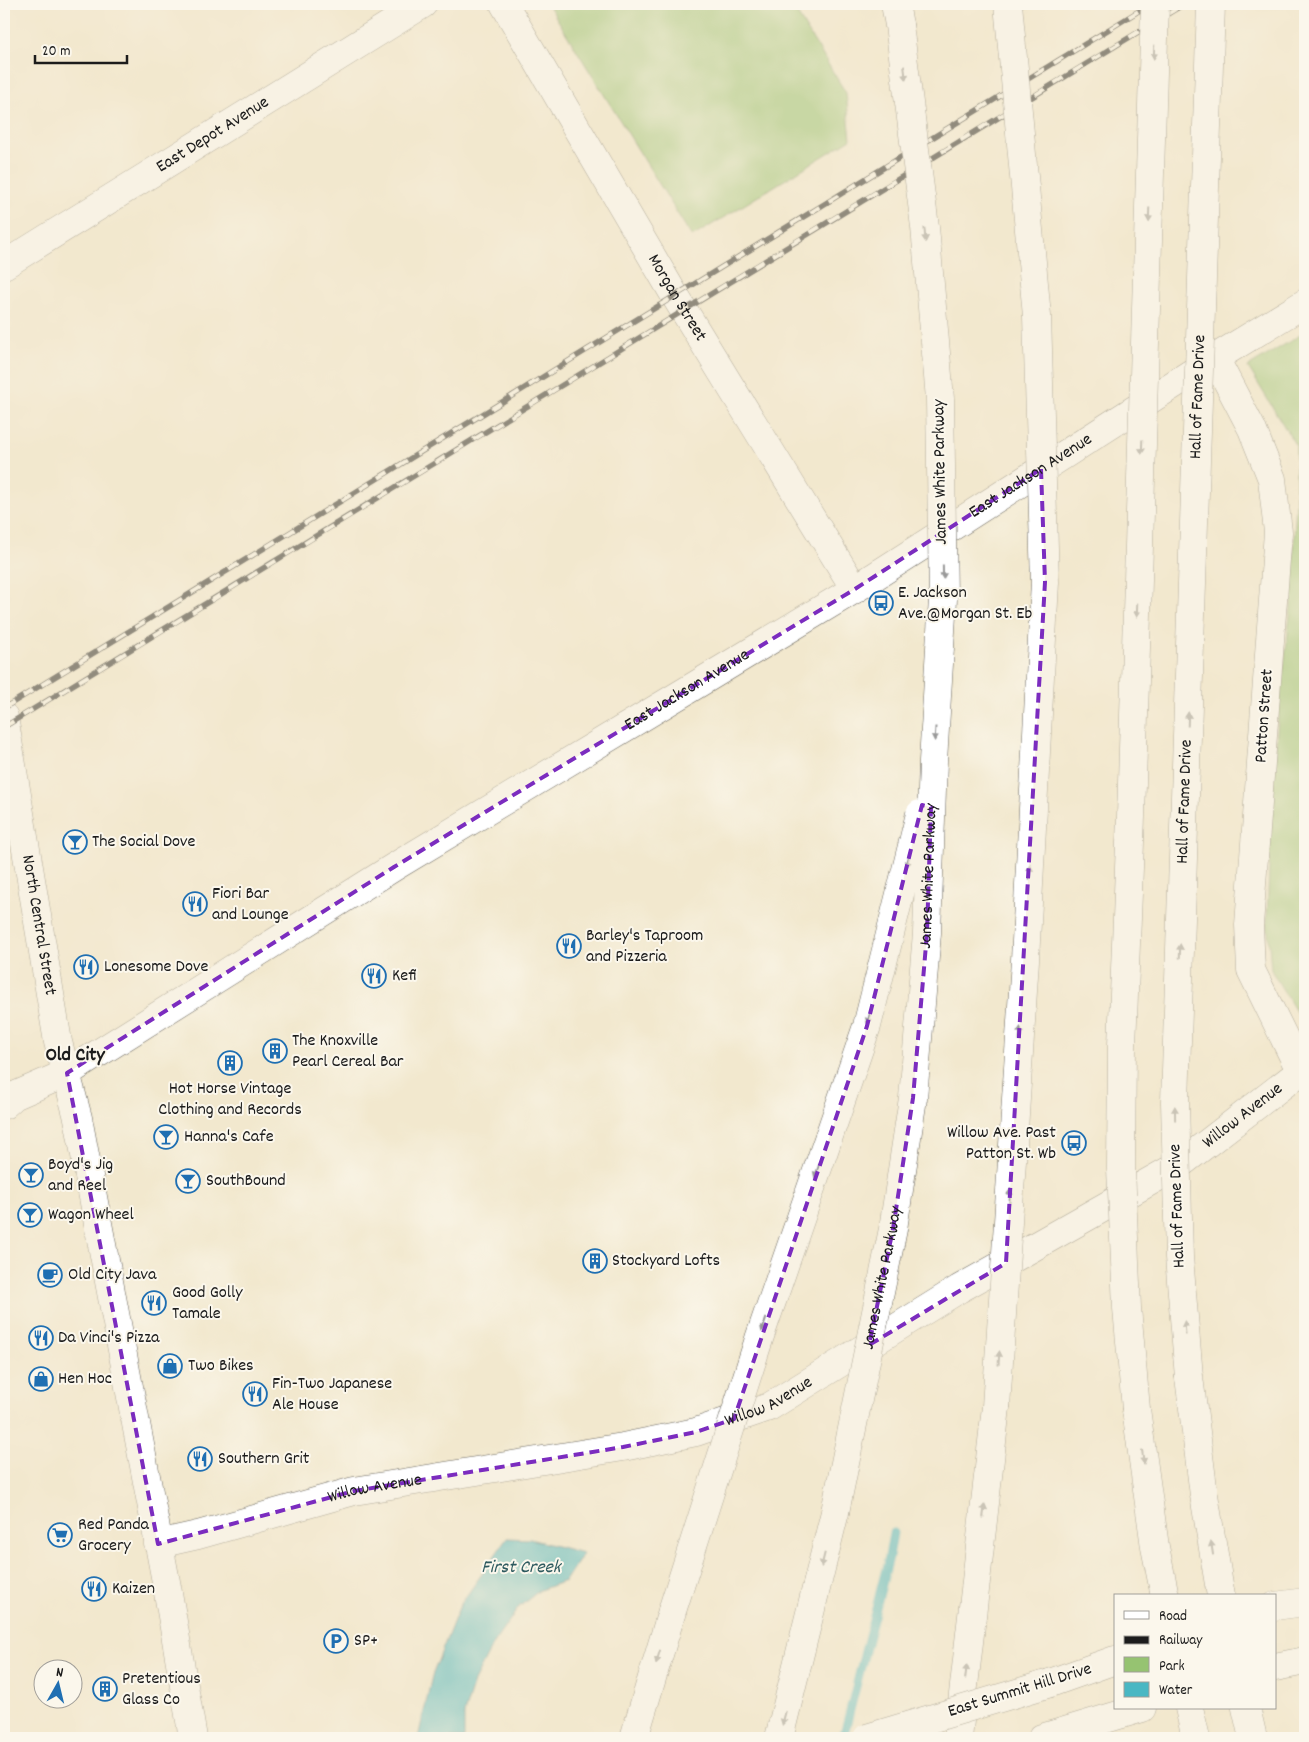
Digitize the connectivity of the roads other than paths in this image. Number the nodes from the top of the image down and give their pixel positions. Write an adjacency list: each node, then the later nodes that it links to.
1 (423, 4): 7 (main road, East Depot Avenue)
2 (504, 4): 10 (main road, Morgan Street)
3 (1008, 4): 31 (main road, one-way to 3, bridge)
4 (1155, 4): 17 (main road, one-way to 17, bridge)
5 (1211, 4): 18 (main road, Hall of Fame Drive, one-way to 5, bridge)
6 (897, 14): 12 (main road, James White Parkway, one-way to 12, bridge)
7 (4, 265)
8 (1305, 303): 9 (main road, East Jackson Avenue)
9 (1215, 358): 10 (main road, East Jackson Avenue); 13 (main road, Patton Street)
10 (855, 589): 14 (main road, East Jackson Avenue)
11 (4, 717): 14 (main road, North Central Street)
12 (933, 762): 28 (main road, one-way to 28, bridge); 29 (main road, James White Parkway, one-way to 29, bridge)
13 (1303, 1069): 16 (main road, Willow Avenue)
14 (67, 1073): 15 (main road, East Jackson Avenue); 16 (main road, North Central Street)
15 (4, 1105)
16 (158, 1544): 27 (main road, North Central Street)
17 (1165, 1594)
18 (1221, 1594)
19 (1305, 1602): 20 (main road)
20 (1276, 1606)
21 (1114, 1660): 30 (main road, East Summit Hill Drive, bridge)
22 (1305, 1661): 23 (main road)
23 (1276, 1667)
24 (1135, 1710): 32 (main road)
25 (1189, 1710): 33 (main road)
26 (1246, 1710): 34 (main road)
27 (193, 1738)
28 (634, 1738)
29 (779, 1738)
30 (867, 1738)
31 (958, 1738)
32 (1043, 1738)
33 (1196, 1738)
34 (1253, 1738)

